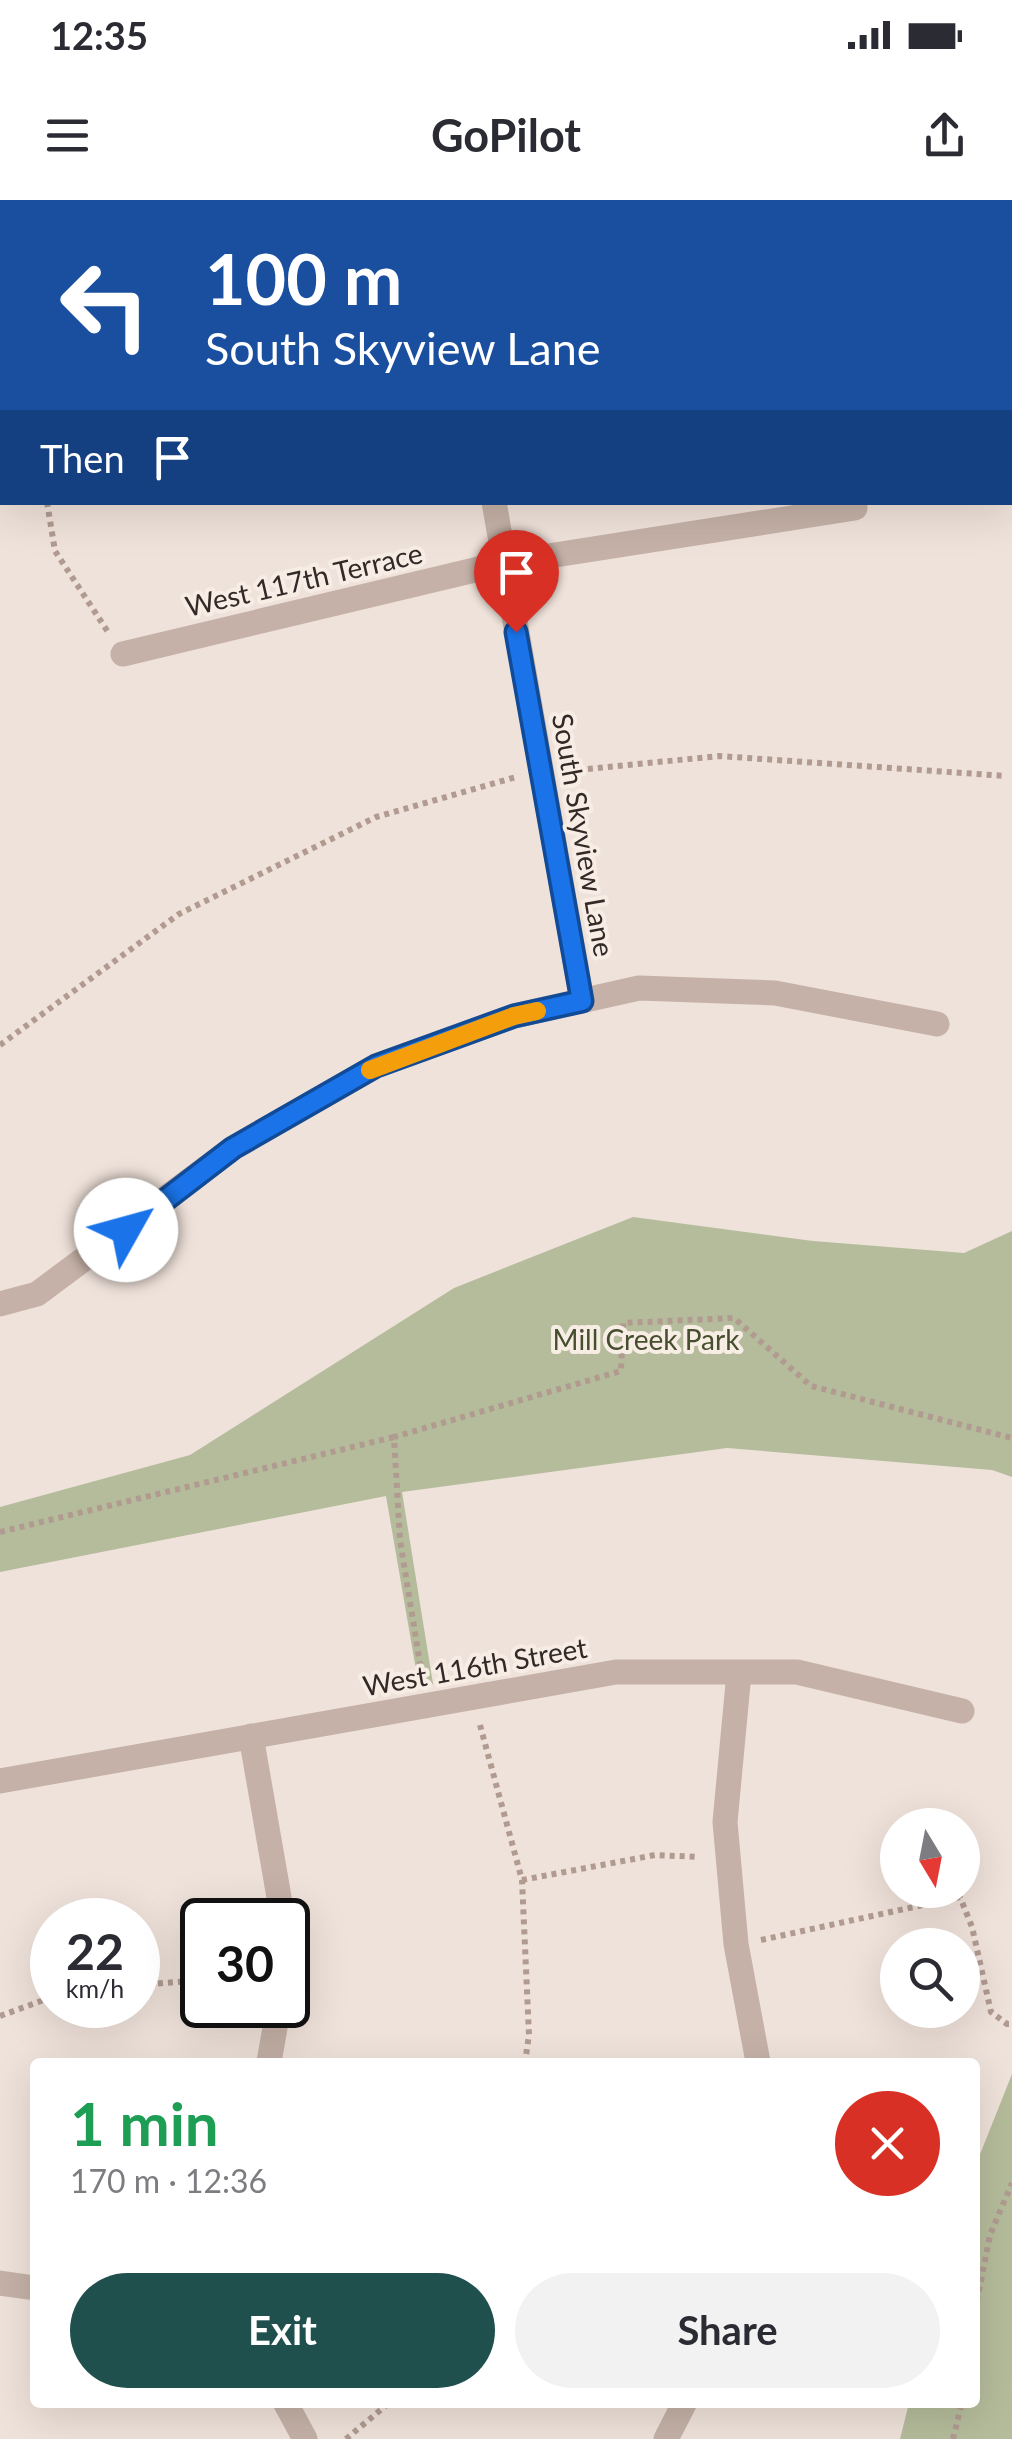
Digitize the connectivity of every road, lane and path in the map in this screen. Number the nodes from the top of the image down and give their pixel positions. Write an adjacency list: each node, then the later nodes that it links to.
1 (47, 505): 5 (path)
2 (494, 505): 4 (street, South Skyview Lane)
3 (856, 508): 4 (street, West 117th Terrace)
4 (504, 562): 5 (street, West 117th Terrace); 6 (street, South Skyview Lane)
5 (123, 654)
6 (542, 773): 7 (path); 8 (street, South Skyview Lane); 10 (path)
7 (1006, 776)
8 (582, 1001): 9 (street); 11 (street)
9 (938, 1024)
10 (0, 1045)
11 (0, 1304)
12 (394, 1437): 13 (path); 14 (path); 16 (path)
13 (1012, 1438)
14 (0, 1532)
15 (738, 1672): 16 (street, West 116th Street); 17 (street, West 116th Street); 20 (street)
16 (450, 1702): 18 (street, West 116th Street); 21 (path)
17 (962, 1711)
18 (252, 1736): 19 (street, West 116th Street); 22 (street)
19 (0, 1780)
20 (728, 1859): 21 (path); 23 (street)
21 (522, 1880): 29 (path)
22 (279, 1898)
23 (736, 1944): 26 (path); 30 (street)
24 (30, 2005): 25 (path)
25 (0, 2016)
26 (1012, 2024)
27 (274, 2028): 28 (street)
28 (270, 2058)
29 (525, 2058)
30 (757, 2058)
31 (1012, 2183): 33 (path)
32 (0, 2283): 34 (street)
33 (980, 2285)
34 (30, 2287)
35 (288, 2408): 39 (street)
36 (383, 2408): 40 (path)
37 (681, 2408): 41 (street)
38 (960, 2408): 42 (path)
39 (305, 2439)
40 (346, 2439)
41 (666, 2439)
42 (952, 2439)

